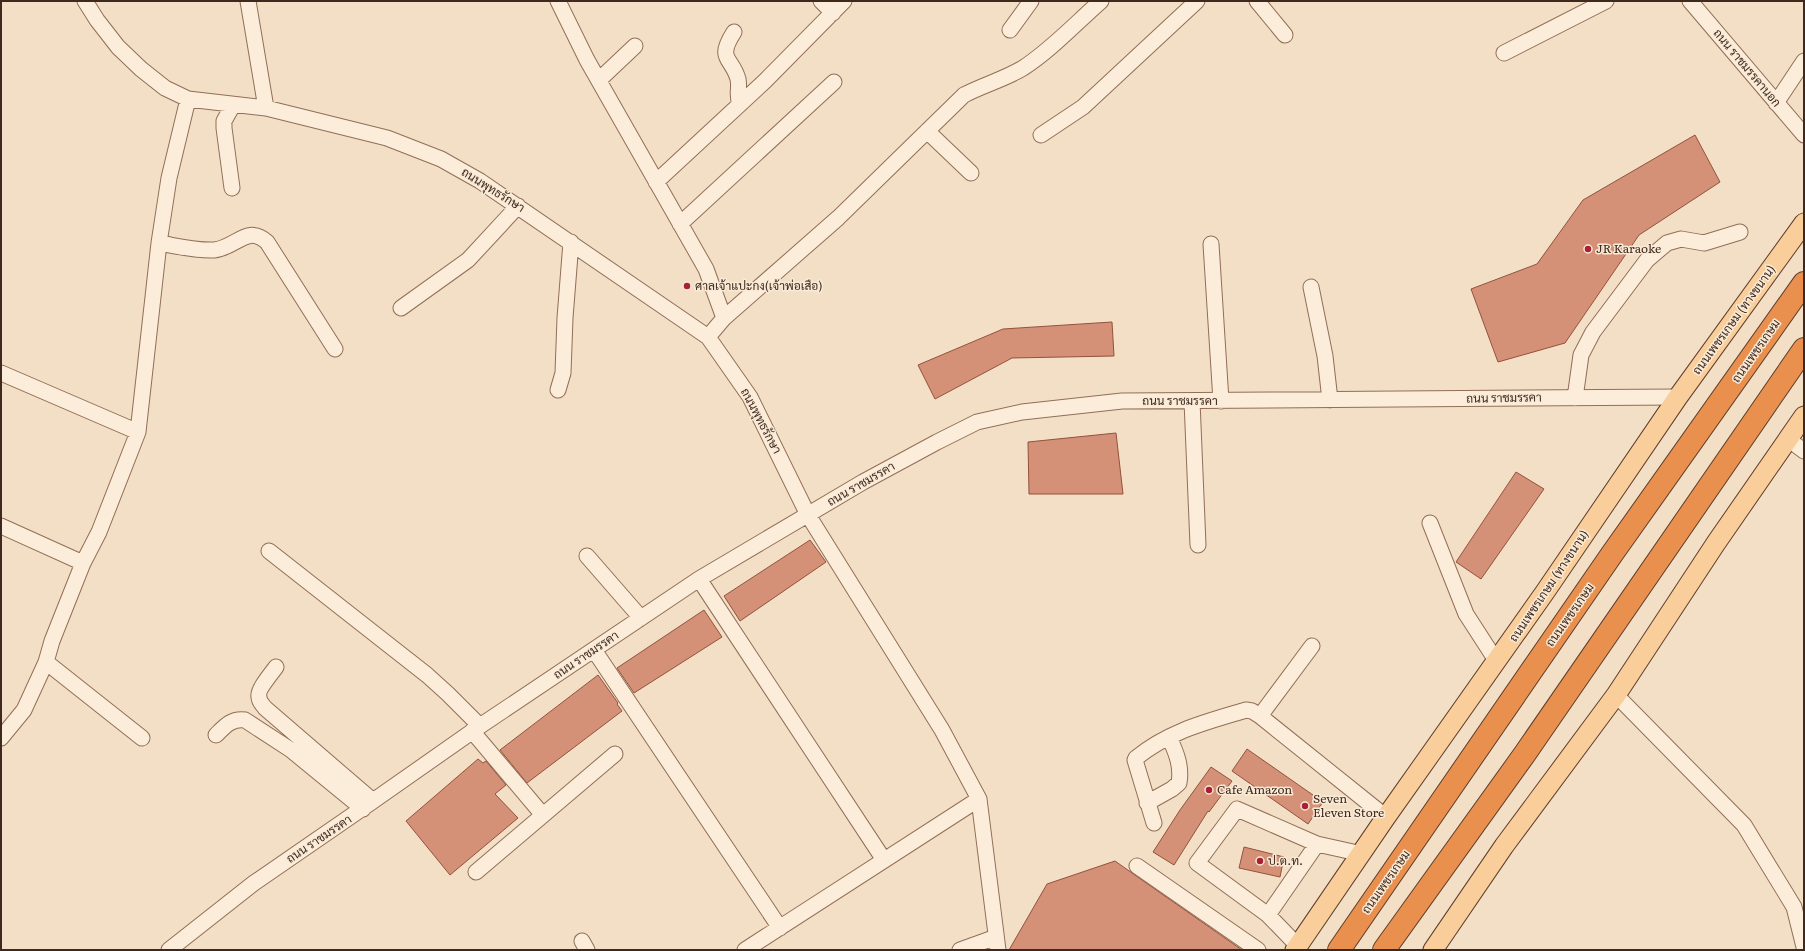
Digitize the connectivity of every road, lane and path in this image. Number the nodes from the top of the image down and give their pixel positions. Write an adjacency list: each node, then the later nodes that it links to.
1 (85, 1): 21 (street, ถนนพุทธรักษา)
2 (248, 1): 25 (street)
3 (558, 1): 19 (street)
4 (821, 1): 12 (street)
5 (844, 1): 12 (street)
6 (1031, 1): 13 (street)
7 (1101, 1): 26 (street)
8 (1197, 1): 27 (street)
9 (1257, 1): 15 (street)
10 (1606, 1): 17 (street)
11 (1690, 1): 22 (street, ถนน ราชมรรคานอก)
12 (833, 13): 23 (street)
13 (1010, 30)
14 (734, 32): 23 (street)
15 (1285, 35)
16 (635, 46): 19 (street)
17 (1504, 53)
18 (1804, 61): 22 (street)
19 (599, 80): 30 (street)
20 (834, 82): 34 (street)
21 (188, 99): 24 (street, ถนนพุทธรักษา); 37 (street)
22 (1776, 103): 28 (street, ถนน ราชมรรคานอก)
23 (740, 104): 30 (street)
24 (233, 105): 25 (street, ถนนพุทธรักษา); 31 (street)
25 (266, 108): 32 (street, ถนนพุทธรักษา)
26 (927, 131): 29 (street); 42 (street)
27 (1041, 135)
28 (1804, 135)
29 (971, 173)
30 (656, 182): 34 (street)
31 (232, 188)
32 (518, 206): 36 (street, ถนนพุทธรักษา); 41 (street)
33 (1804, 223): 48 (main road, ถนนเพชรเกษม (ทางขนาน))
34 (680, 224): 42 (street)
35 (1740, 232): 49 (street)
36 (571, 242): 43 (street, ถนนพุทธรักษา); 47 (street)
37 (159, 243): 44 (street); 54 (street)
38 (1211, 244): 52 (street)
39 (1804, 284): 99 (highway, ถนนเพชรเกษม)
40 (1311, 287): 50 (street)
41 (401, 308)
42 (724, 318): 43 (street)
43 (708, 337): 57 (street, ถนนพุทธรักษา)
44 (335, 349)
45 (1804, 349): 100 (highway)
46 (1, 373): 54 (street)
47 (558, 390)
48 (1678, 397): 49 (street, ถนน ราชมรรคา); 69 (main road, ถนนเพชรเกษม (ทางขนาน))
49 (1575, 398): 50 (street, ถนน ราชมรรคา)
50 (1330, 400): 52 (street, ถนน ราชมรรคา)
51 (1192, 401): 52 (street, ถนน ราชมรรคา); 57 (street, ถนน ราชมรรคา); 60 (street)
52 (1221, 401)
53 (1804, 416): 55 (main road)
54 (138, 432): 63 (street)
55 (1788, 439): 56 (street); 71 (main road)
56 (1804, 452)
57 (808, 515): 64 (street, ถนน ราชมรรคา); 79 (street, ถนนพุทธรักษา)
58 (1430, 523): 69 (street)
59 (1, 526): 63 (street)
60 (1198, 545)
61 (269, 551): 73 (street)
62 (587, 556): 65 (street)
63 (83, 564): 68 (street)
64 (698, 579): 65 (street, ถนน ราชมรรคา); 87 (street)
65 (641, 618): 67 (street, ถนน ราชมรรคา)
66 (1312, 646): 72 (street)
67 (594, 650): 73 (street, ถนน ราชมรรคา); 91 (street)
68 (46, 662): 76 (street); 77 (street)
69 (1497, 662): 83 (main road, ถนนเพชรเกษม (ทางขนาน))
70 (276, 667): 81 (street)
71 (1616, 695): 93 (street); 101 (main road)
72 (1260, 716): 75 (street); 83 (street)
73 (476, 728): 81 (street, ถนน ราชมรรคา); 82 (street)
74 (216, 735): 81 (street)
75 (1169, 737): 80 (street); 80 (street)
76 (1, 738)
77 (142, 738)
78 (615, 754): 82 (street)
79 (979, 799): 87 (street); 92 (street)
80 (1147, 803): 84 (street)
81 (368, 805): 95 (street, ถนน ราชมรรคา)
82 (542, 814): 89 (street)
83 (1386, 817): 86 (main road, ถนนเพชรเกษม (ทางขนาน))
84 (1154, 822)
85 (1317, 844): 86 (street); 90 (street); 90 (street)
86 (1362, 854): 94 (main road, ถนนเพชรเกษม (ทางขนาน))
87 (884, 860): 91 (street)
88 (1137, 866): 98 (street)
89 (476, 872)
90 (1268, 915): 94 (street)
91 (780, 928): 96 (street)
92 (997, 943): 97 (street)
93 (1804, 947)
94 (1297, 948)
95 (169, 950)
96 (745, 950)
97 (960, 950)
98 (1258, 950)
99 (1339, 950)
100 (1384, 950)
101 (1433, 950)

